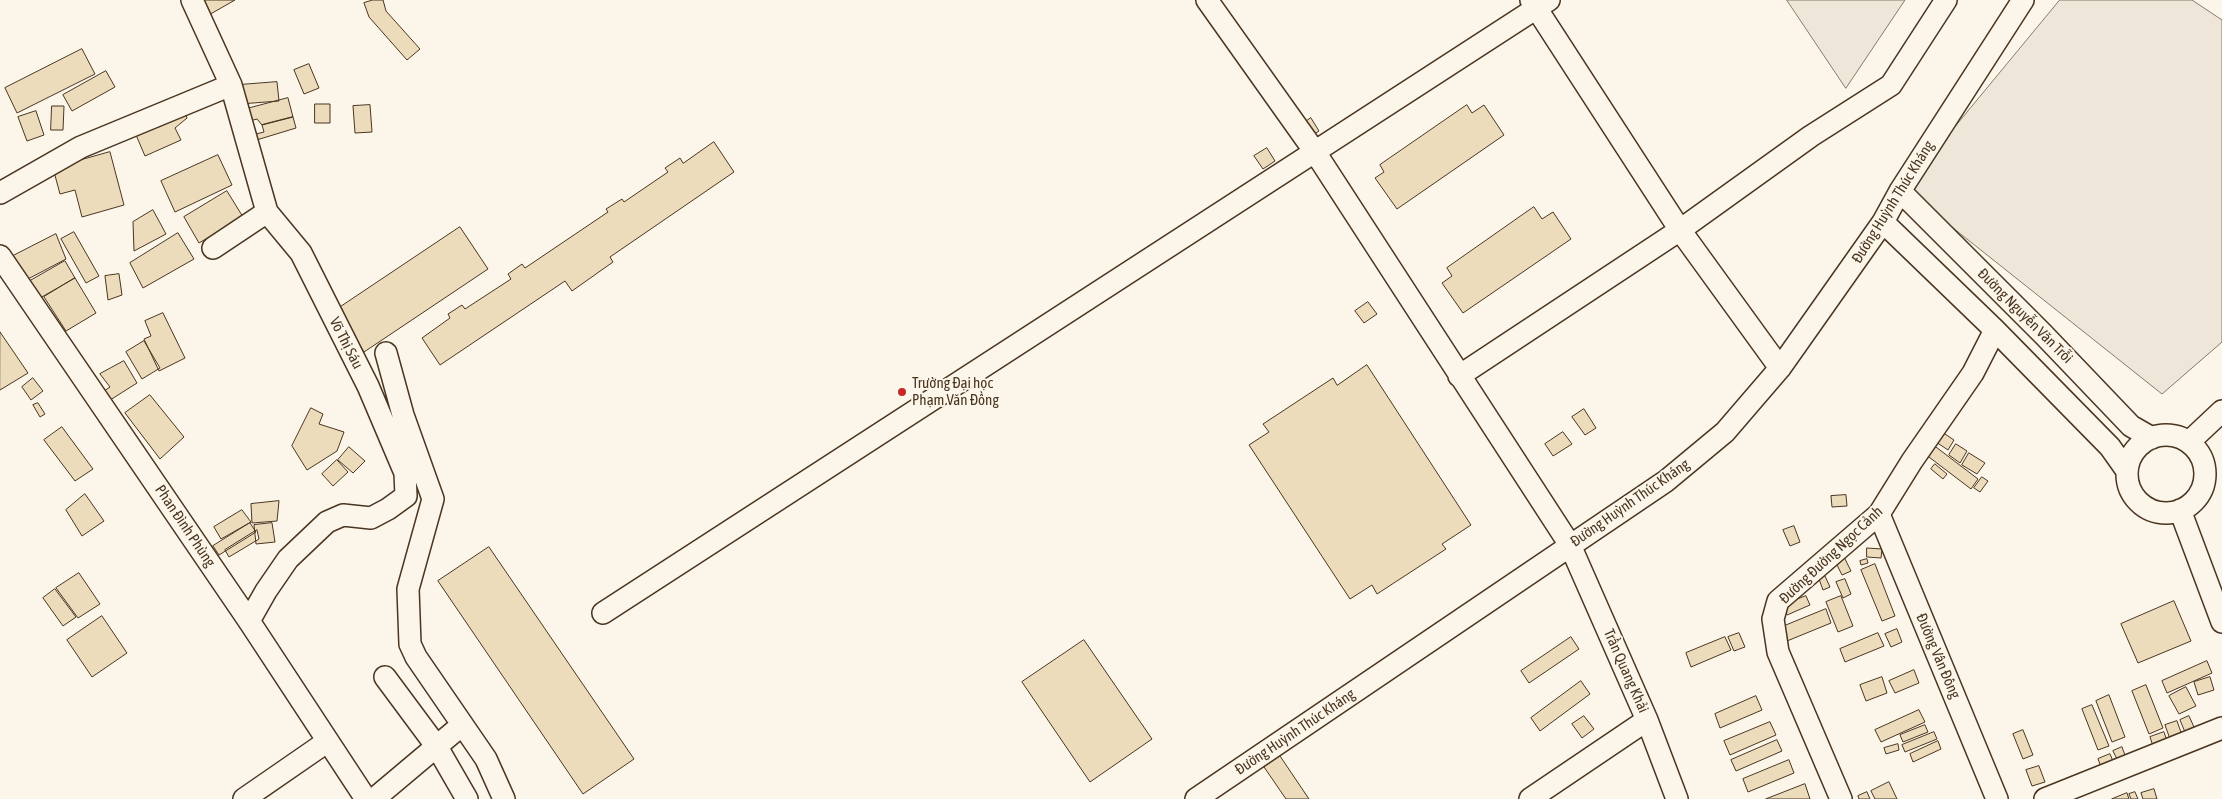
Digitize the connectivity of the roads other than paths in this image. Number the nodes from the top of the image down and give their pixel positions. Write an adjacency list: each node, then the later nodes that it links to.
1 (192, 0): 6 (street, Võ Thị Sáu)
2 (1207, 0): 7 (street, Trần Quang Khải)
3 (1946, 0): 12 (street)
4 (2023, 0): 8 (street, Đường Huỳnh Thúc Kháng)
5 (1539, 3): 7 (street); 12 (street)
6 (231, 85): 9 (street); 10 (street, Võ Thị Sáu)
7 (1315, 152): 18 (street, Trần Quang Khải); 26 (street)
8 (1900, 191): 11 (street, Đường Huỳnh Thúc Kháng); 20 (street, Đường Nguyễn Văn Trỗi)
9 (0, 193)
10 (267, 212): 13 (street); 27 (street, Võ Thị Sáu)
11 (1883, 222): 15 (street, Đường Nguyễn Văn Trỗi); 17 (street, Đường Huỳnh Thúc Kháng)
12 (1680, 230): 17 (street); 18 (street)
13 (213, 248)
14 (0, 256): 27 (street, Phan Đình Phùng)
15 (1995, 330): 22 (street, Đường Nguyễn Văn Trỗi); 24 (street, Đường Đường Ngọc Cảnh)
16 (386, 353): 31 (street)
17 (1780, 368): 25 (street, Đường Huỳnh Thúc Kháng)
18 (1459, 376): 25 (street, Trần Quang Khải)
19 (2222, 411): 21 (street)
20 (2152, 438): 21 (street); 22 (street)
21 (2189, 442): 23 (street)
22 (2127, 471): 23 (street)
23 (2180, 510): 28 (street)
24 (1879, 514): 43 (street, Đường Đường Ngọc Cảnh); 44 (street, Đường Vân Đông)
25 (1570, 545): 30 (street, Trần Quang Khải); 40 (street, Đường Huỳnh Thúc Kháng)
26 (604, 613)
27 (249, 621): 33 (street, Phan Đình Phùng)
28 (2222, 622)
29 (384, 677): 34 (street)
30 (1647, 720): 41 (street); 42 (street, Trần Quang Khải)
31 (462, 725): 34 (street); 39 (street)
32 (2222, 728): 45 (street)
33 (328, 742): 35 (street); 36 (street, Phan Đình Phùng)
34 (437, 747): 37 (street); 38 (street)
35 (244, 799)
36 (366, 799)
37 (374, 799)
38 (467, 799)
39 (504, 799)
40 (1196, 799)
41 (1530, 799)
42 (1677, 799)
43 (1841, 799)
44 (1998, 799)
45 (2045, 799)

